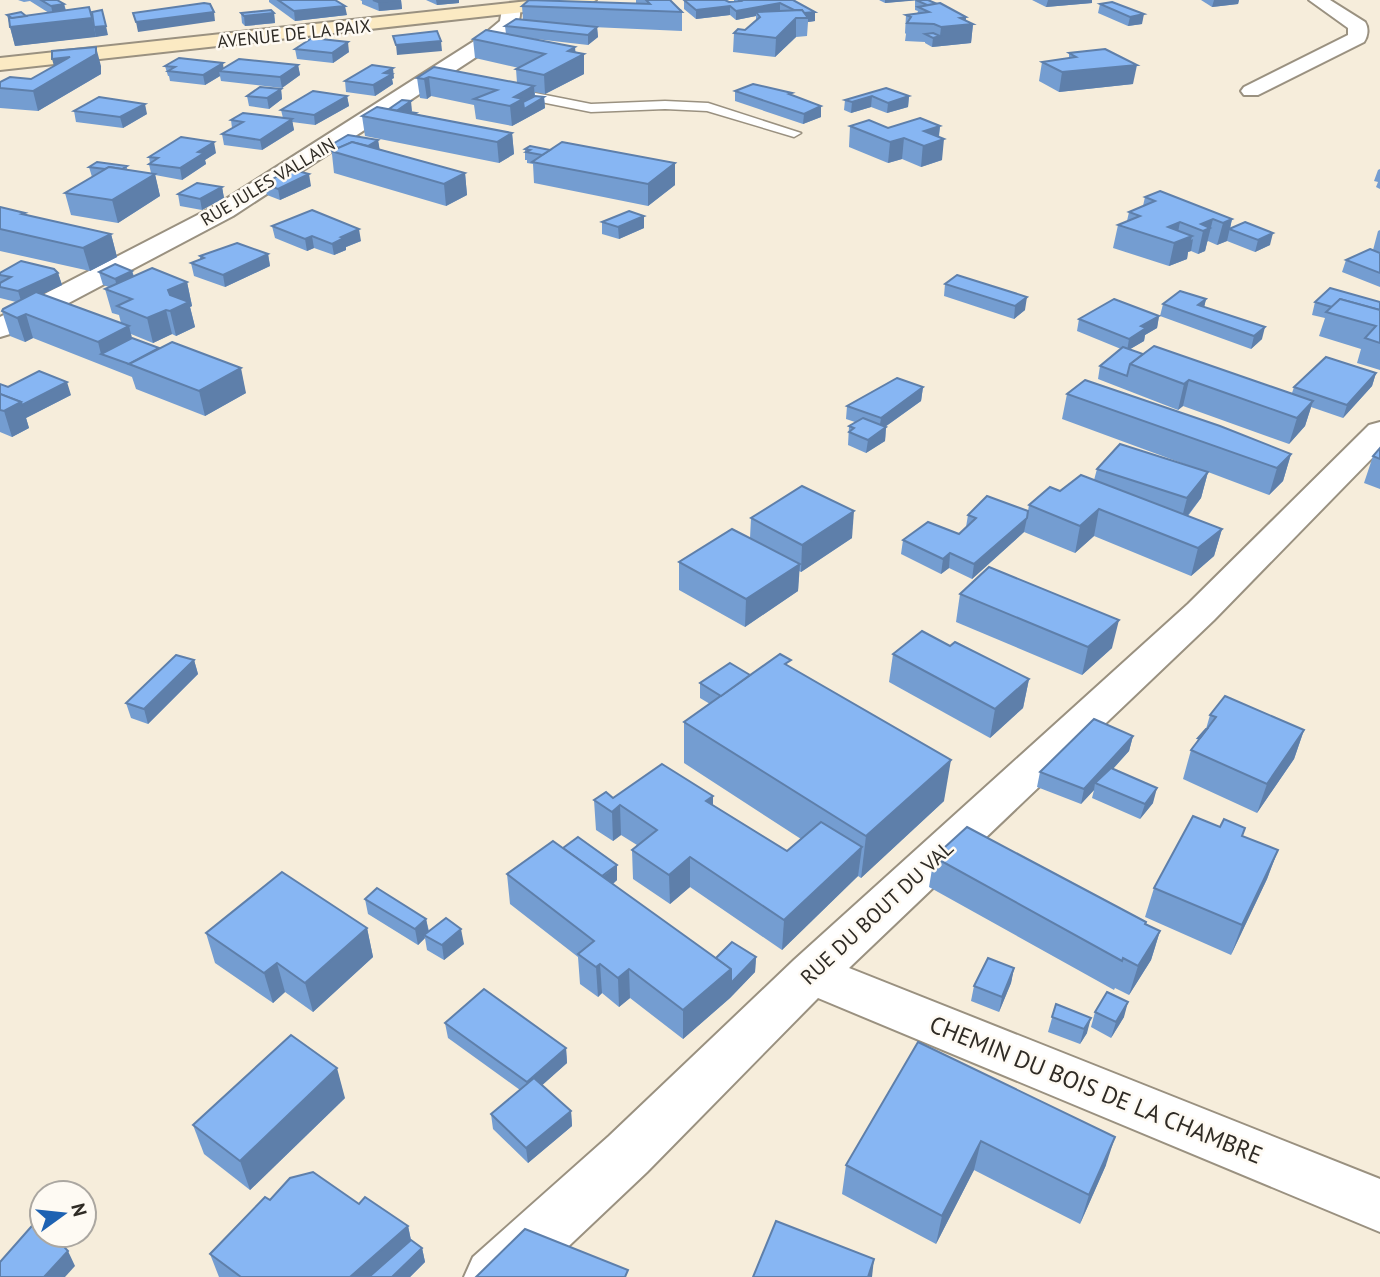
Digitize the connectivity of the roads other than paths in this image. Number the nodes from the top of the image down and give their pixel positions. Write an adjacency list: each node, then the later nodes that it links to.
1 (587, 0): 3 (main road, AVENUE DE LA PAIX)
2 (1318, 0): 6 (street)
3 (511, 9): 4 (main road, AVENUE DE LA PAIX); 8 (street, RUE JULES VALLAIN)
4 (0, 64)
5 (499, 90): 7 (lane)
6 (1251, 91)
7 (794, 133)
8 (0, 328)
9 (1380, 432): 10 (street, RUE DU BOUT DU VAL)
10 (811, 974): 11 (street, CHEMIN DU BOIS DE LA CHAMBRE); 12 (street, RUE DU BOUT DU VAL)
11 (1380, 1206)
12 (494, 1277)

